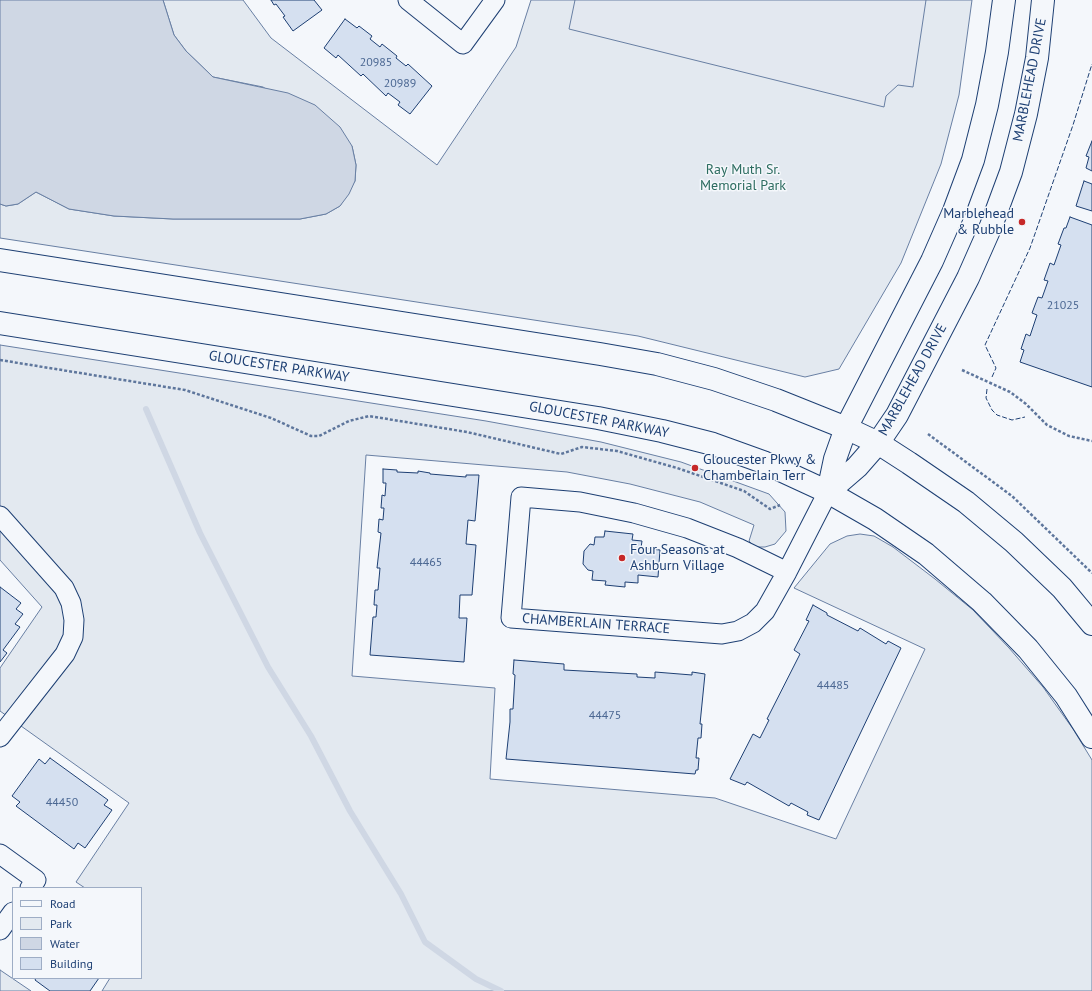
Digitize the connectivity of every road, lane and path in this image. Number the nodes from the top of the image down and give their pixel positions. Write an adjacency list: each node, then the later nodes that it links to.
1 (407, 0): 2 (street)
2 (495, 0)
3 (1004, 0): 9 (main road)
4 (1043, 0): 12 (main road, MARBLEHEAD DRIVE)
5 (0, 260): 9 (main road)
6 (0, 323): 13 (main road, GLOUCESTER PARKWAY)
7 (0, 360): 14 (path)
8 (962, 370): 11 (path)
9 (846, 428): 12 (main road); 13 (main road)
10 (928, 434): 17 (path)
11 (1092, 441)
12 (878, 443): 13 (main road, MARBLEHEAD DRIVE); 18 (main road)
13 (828, 492): 16 (street, CHAMBERLAIN TERRACE); 20 (main road, GLOUCESTER PARKWAY)
14 (780, 505)
15 (0, 516): 19 (street)
16 (787, 572): 16 (street, CHAMBERLAIN TERRACE)
17 (1092, 573)
18 (1092, 624)
19 (0, 737)
20 (1092, 737)
21 (0, 854): 22 (street)
22 (31, 887)
23 (12, 913): 24 (street)
24 (0, 930)

